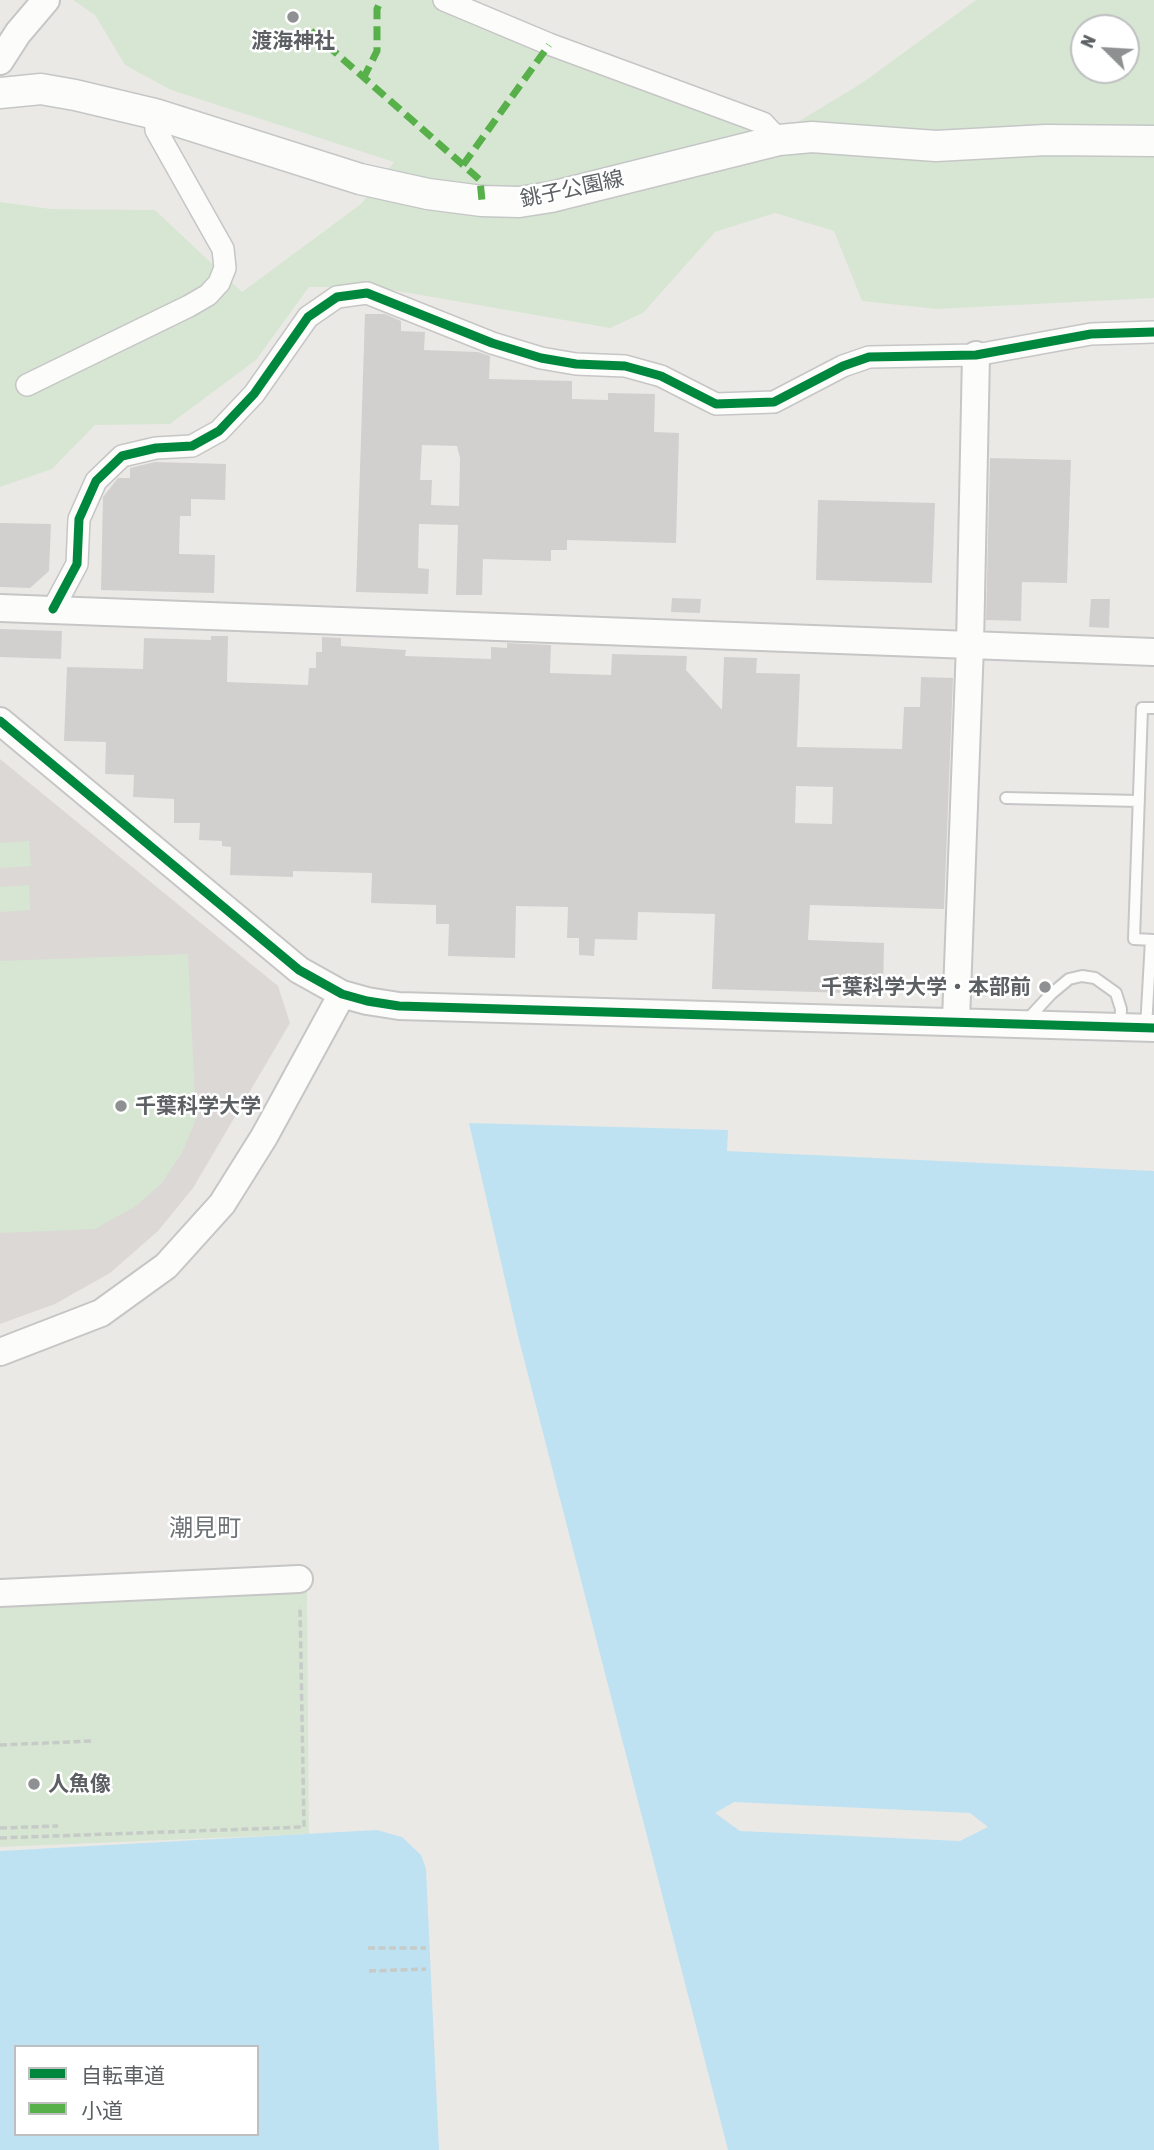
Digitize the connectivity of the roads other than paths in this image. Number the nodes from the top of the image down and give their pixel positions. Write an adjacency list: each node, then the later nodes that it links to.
1 (46, 0): 3 (street)
2 (444, 0): 6 (street)
3 (0, 61)
4 (0, 93): 5 (main road, 銚子公園線)
5 (155, 114): 6 (main road, 銚子公園線); 10 (street)
6 (779, 140): 7 (main road, 銚子公園線)
7 (1154, 141)
8 (1154, 332): 9 (street)
9 (976, 355): 12 (street); 13 (street)
10 (27, 384)
11 (0, 608): 12 (street)
12 (53, 609): 13 (street)
13 (970, 645): 14 (street); 21 (street)
14 (1154, 652)
15 (1154, 708): 18 (lane)
16 (0, 721): 20 (street)
17 (1006, 799): 18 (lane)
18 (1139, 801): 19 (lane)
19 (1152, 940): 24 (lane)
20 (342, 994): 21 (street); 25 (street)
21 (956, 1020): 22 (street)
22 (1024, 1023): 23 (street); 23 (lane)
23 (1120, 1027): 24 (street)
24 (1150, 1028)
25 (0, 1352)
26 (299, 1579): 27 (street)
27 (0, 1593)

